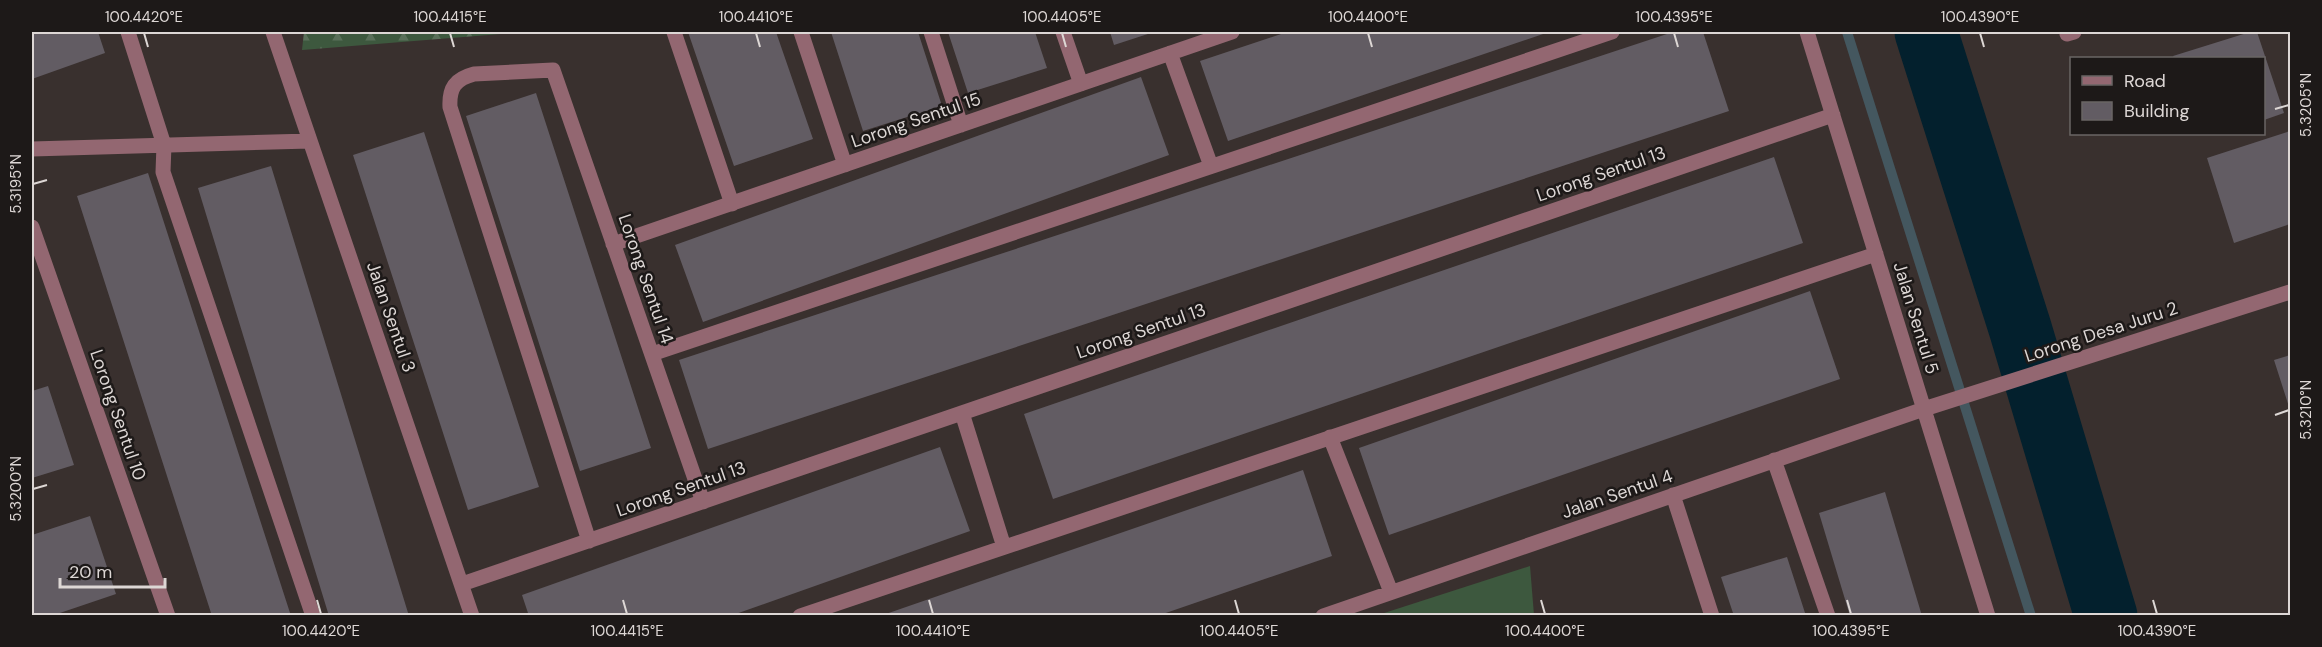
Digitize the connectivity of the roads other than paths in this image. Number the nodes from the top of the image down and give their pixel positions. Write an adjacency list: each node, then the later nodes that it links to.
1 (128, 32): 15 (street)
2 (273, 32): 14 (street, Jalan Sentul 3)
3 (674, 32): 19 (street)
4 (801, 32): 17 (street)
5 (931, 32): 13 (street)
6 (1063, 32): 11 (street)
7 (1232, 32): 10 (street, Lorong Sentul 15)
8 (1612, 32): 18 (street)
9 (1807, 32): 12 (street, Jalan Sentul 5)
10 (1170, 53): 11 (street, Lorong Sentul 15); 18 (street)
11 (1081, 84): 13 (street, Lorong Sentul 15)
12 (1833, 115): 22 (street, Jalan Sentul 5); 26 (street, Lorong Sentul 13)
13 (961, 124): 17 (street, Lorong Sentul 15)
14 (310, 141): 15 (street); 33 (street, Jalan Sentul 3)
15 (164, 145): 16 (street); 36 (street)
16 (32, 149)
17 (845, 165): 19 (street, Lorong Sentul 15)
18 (1211, 166): 24 (street)
19 (732, 204): 21 (street, Lorong Sentul 15)
20 (32, 227): 35 (street, Lorong Sentul 10)
21 (613, 244): 24 (street, Lorong Sentul 14); 31 (street, Lorong Sentul 14)
22 (1876, 254): 25 (street, Jalan Sentul 5); 27 (street)
23 (2290, 292): 25 (street, Lorong Desa Juru 2)
24 (652, 354): 30 (street, Lorong Sentul 14)
25 (1924, 409): 28 (street, Jalan Sentul 4); 42 (street, Jalan Sentul 5)
26 (962, 413): 30 (street, Lorong Sentul 13); 32 (street)
27 (1330, 437): 32 (street); 34 (street)
28 (1774, 460): 29 (street, Jalan Sentul 4); 41 (street)
29 (1673, 495): 34 (street, Jalan Sentul 4); 40 (street)
30 (703, 502): 31 (street, Lorong Sentul 13)
31 (589, 541): 33 (street, Lorong Sentul 13)
32 (1004, 547): 38 (street)
33 (462, 584): 37 (street, Jalan Sentul 3)
34 (1391, 592): 39 (street, Jalan Sentul 4)
35 (168, 615)
36 (313, 615)
37 (472, 615)
38 (800, 615)
39 (1323, 615)
40 (1712, 615)
41 (1828, 615)
42 (1988, 615)

